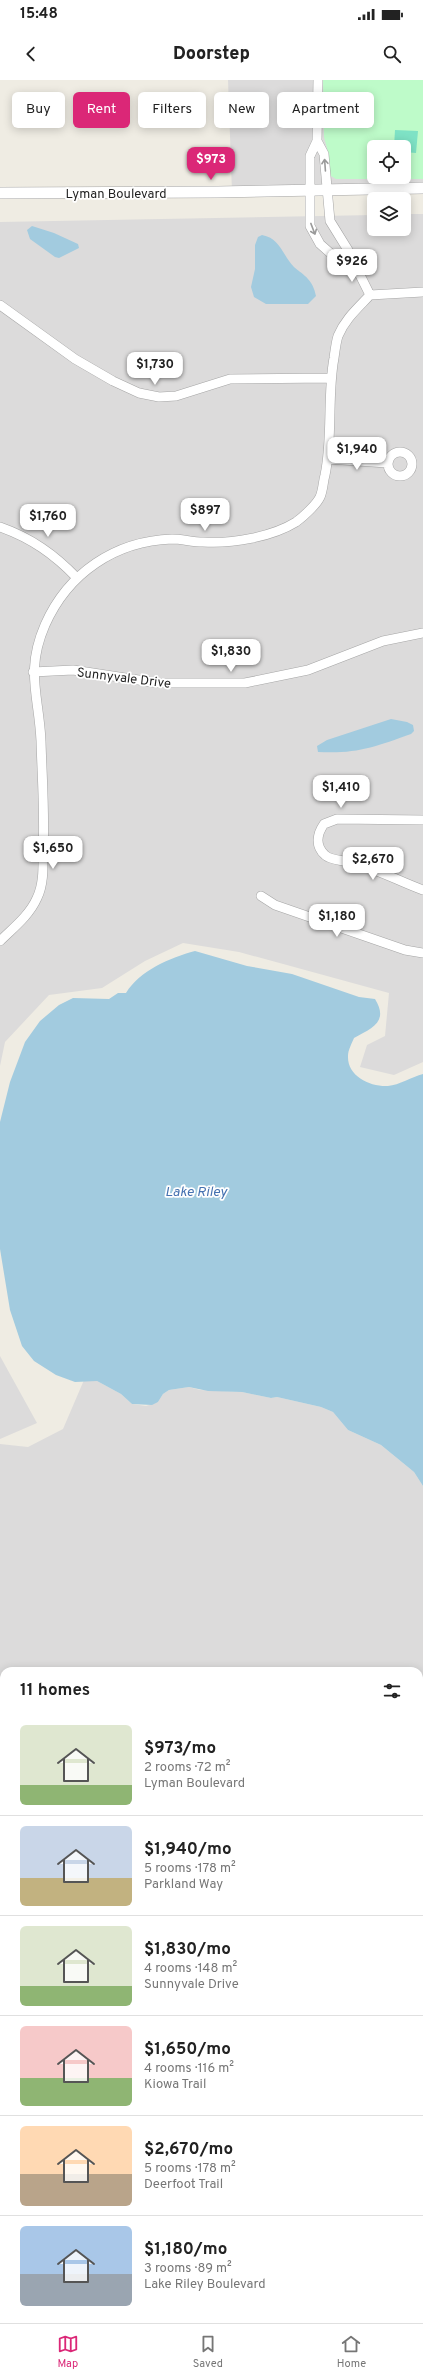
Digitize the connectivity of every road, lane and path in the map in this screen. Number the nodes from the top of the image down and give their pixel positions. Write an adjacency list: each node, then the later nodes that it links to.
1 (318, 80): 2 (street)
2 (316, 141): 4 (street, one-way to 2); 5 (street)
3 (423, 188): 4 (street, Lyman Boulevard)
4 (326, 190): 5 (street, Lyman Boulevard); 7 (street)
5 (310, 191): 6 (street, Lyman Boulevard); 7 (street, one-way to 7)
6 (0, 193)
7 (356, 263): 9 (street)
8 (423, 292): 9 (street)
9 (370, 295): 11 (street)
10 (0, 305): 11 (street)
11 (330, 378): 12 (street)
12 (328, 458): 13 (street); 15 (street)
13 (387, 463)
14 (0, 527): 15 (street)
15 (77, 578): 17 (street)
16 (423, 633): 17 (street, Sunnyvale Drive)
17 (34, 672): 21 (street)
18 (423, 820): 19 (street)
19 (423, 890)
20 (261, 896): 22 (street)
21 (0, 941)
22 (423, 953)

